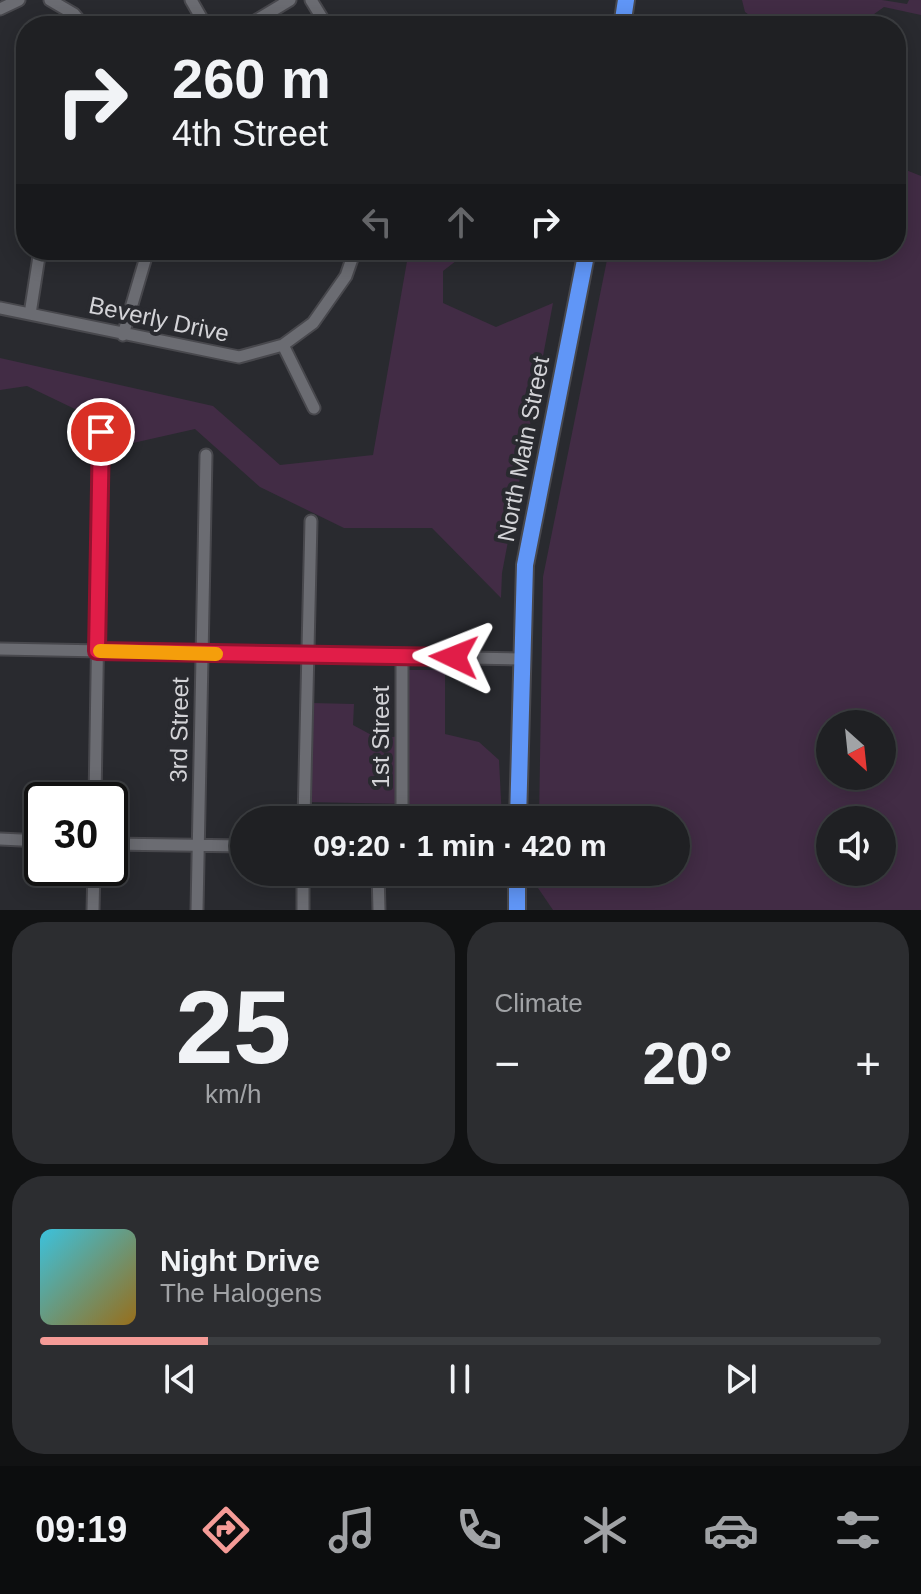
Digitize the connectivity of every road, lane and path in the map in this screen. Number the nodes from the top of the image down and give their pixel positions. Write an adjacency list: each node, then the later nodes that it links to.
1 (19, 0): 4 (street)
2 (50, 0): 5 (street)
3 (290, 0): 6 (street)
4 (0, 9)
5 (74, 16)
6 (264, 16)
7 (38, 260): 12 (street)
8 (145, 260): 13 (street)
9 (352, 260): 14 (street, Beverly Drive)
10 (585, 260): 24 (highway, North Main Street)
11 (0, 308): 12 (street, Beverly Drive)
12 (30, 314): 13 (street, Beverly Drive)
13 (123, 335): 14 (street, Beverly Drive)
14 (283, 345): 15 (street)
15 (314, 408)
16 (101, 432): 20 (street)
17 (206, 455): 21 (street, 3rd Street)
18 (311, 521): 22 (street)
19 (0, 649): 20 (street)
20 (97, 651): 21 (street); 25 (street)
21 (202, 653): 22 (street); 32 (street, 3rd Street)
22 (305, 654): 23 (street); 26 (street)
23 (402, 655): 24 (street); 27 (street, 1st Street)
24 (520, 659): 28 (highway, North Main Street)
25 (95, 782)
26 (304, 806)
27 (402, 806)
28 (518, 806)
29 (0, 839): 30 (street)
30 (24, 840)
31 (128, 844): 32 (street)
32 (199, 845): 33 (street); 39 (street, 3rd Street)
33 (230, 846)
34 (94, 886): 38 (street)
35 (303, 886): 40 (street)
36 (378, 886): 41 (street)
37 (517, 886): 42 (highway)
38 (93, 910)
39 (197, 910)
40 (303, 910)
41 (379, 910)
42 (517, 910)

